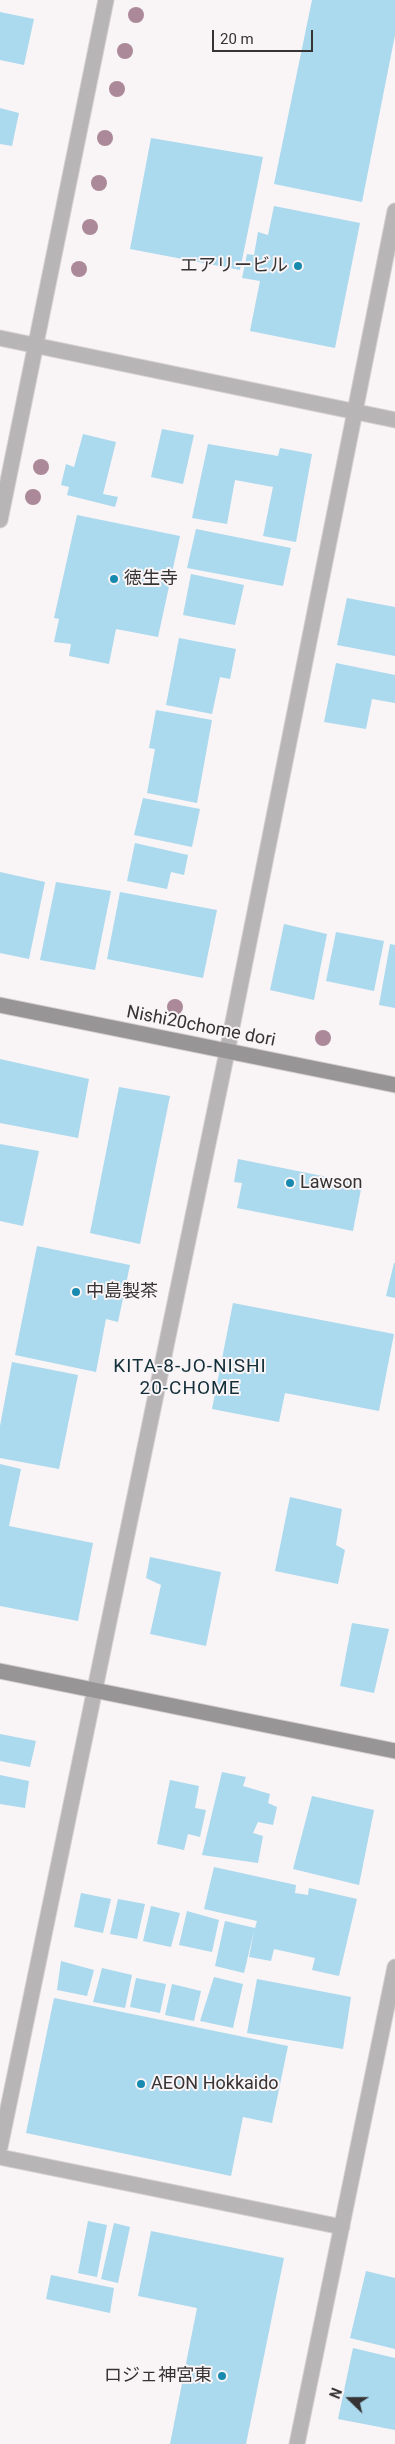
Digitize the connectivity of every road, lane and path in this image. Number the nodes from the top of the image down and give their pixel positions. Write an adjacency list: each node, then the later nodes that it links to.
1 (106, 0): 4 (street)
2 (395, 211): 5 (street)
3 (0, 338): 4 (street)
4 (35, 345): 5 (street); 7 (street)
5 (354, 412): 6 (street); 9 (street)
6 (395, 420)
7 (0, 520)
8 (0, 1005): 9 (street, Nishi20chome dori)
9 (227, 1052): 10 (street, Nishi20chome dori); 12 (street)
10 (395, 1085)
11 (0, 1671): 12 (street)
12 (94, 1690): 13 (street); 15 (street)
13 (395, 1751)
14 (395, 1967): 17 (street)
15 (0, 2147)
16 (0, 2157): 17 (street)
17 (342, 2227): 18 (street)
18 (297, 2444)

